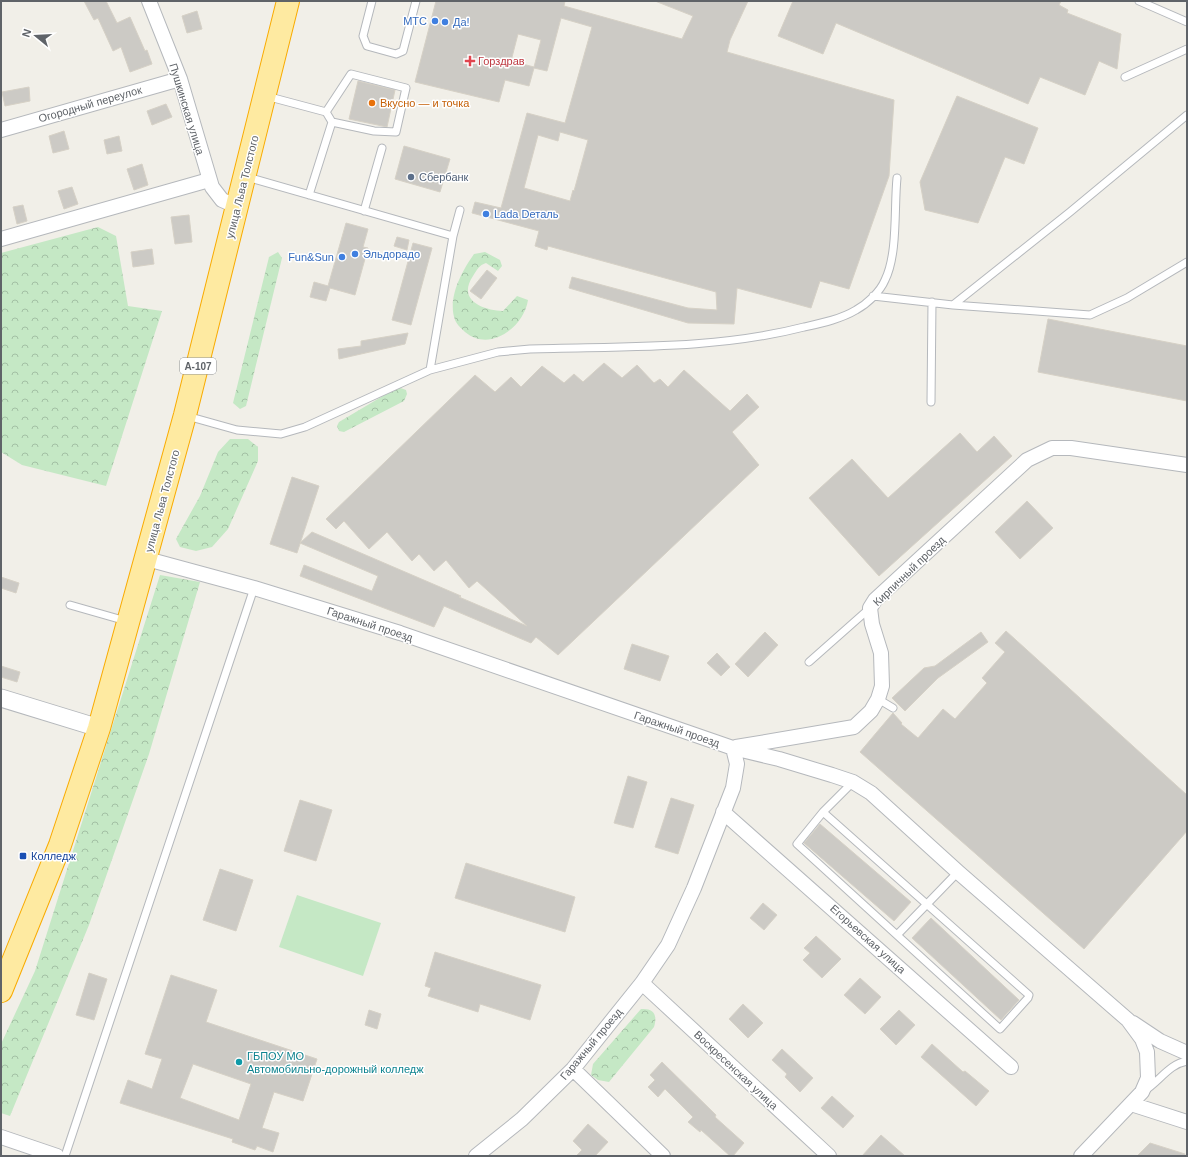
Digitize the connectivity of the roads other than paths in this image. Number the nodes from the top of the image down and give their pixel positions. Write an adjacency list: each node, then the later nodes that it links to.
1 (149, 1): 9 (street, Пушкинская улица)
2 (288, 1): 10 (highway, улица Льва Толстого / А-107)
3 (372, 1): 4 (lane)
4 (416, 1)
5 (1139, 1): 6 (lane)
6 (1187, 22)
7 (1187, 49): 8 (lane)
8 (1125, 76)
9 (180, 79): 14 (street, Огородный переулок); 18 (street, Пушкинская улица)
10 (264, 96): 11 (lane); 16 (highway, улица Льва Толстого / А-107)
11 (326, 112): 13 (lane); 13 (lane)
12 (1187, 115): 28 (lane)
13 (332, 122): 19 (lane)
14 (1, 130)
15 (382, 148): 22 (lane)
16 (245, 177): 19 (lane); 20 (highway, улица Льва Толстого / А-107)
17 (897, 178): 26 (lane)
18 (209, 180): 20 (street, Пушкинская улица); 24 (street)
19 (309, 195): 22 (lane)
20 (238, 207): 31 (highway, улица Льва Толстого / А-107)
21 (460, 210): 23 (lane)
22 (364, 211): 23 (lane)
23 (453, 236): 29 (lane)
24 (1, 240)
25 (1187, 262): 28 (lane)
26 (873, 296): 27 (lane); 29 (lane)
27 (932, 302): 28 (lane); 30 (lane)
28 (953, 305)
29 (430, 370): 31 (lane)
30 (931, 402)
31 (185, 415): 33 (highway, улица Льва Толстого / А-107)
32 (1187, 465): 36 (street, Кирпичный проезд)
33 (147, 558): 34 (street, Гаражный проезд); 37 (highway, улица Льва Толстого / А-107)
34 (254, 588): 43 (street, Гаражный проезд); 62 (lane)
35 (70, 604): 37 (lane)
36 (870, 608): 38 (lane); 40 (street, Кирпичный проезд)
37 (128, 622): 42 (highway, улица Льва Толстого / А-107)
38 (809, 662)
39 (1, 698): 42 (street)
40 (878, 699): 41 (lane); 43 (street, Кирпичный проезд)
41 (892, 708)
42 (99, 728): 51 (highway, улица Льва Толстого / А-107)
43 (733, 748): 44 (street); 45 (street, Гаражный проезд)
44 (853, 782): 46 (lane); 47 (street)
45 (723, 812): 50 (street, Гаражный проезд); 55 (street, Егорьевская улица)
46 (823, 812): 48 (lane); 49 (lane)
47 (958, 872): 48 (lane); 52 (street)
48 (928, 904): 49 (lane); 49 (lane)
49 (897, 935)
50 (642, 983): 56 (street, Гаражный проезд); 65 (street, Воскресенская улица)
51 (1, 991)
52 (1128, 1020): 53 (street); 57 (street)
53 (1187, 1053)
54 (1187, 1060): 57 (lane)
55 (1011, 1067)
56 (573, 1069): 63 (street, Гаражный проезд); 64 (street)
57 (1142, 1092): 58 (street)
58 (1131, 1104): 59 (street); 66 (street)
59 (1187, 1122)
60 (1, 1136): 61 (street)
61 (57, 1156)
62 (65, 1156)
63 (476, 1156)
64 (663, 1156)
65 (829, 1156)
66 (1081, 1156)

